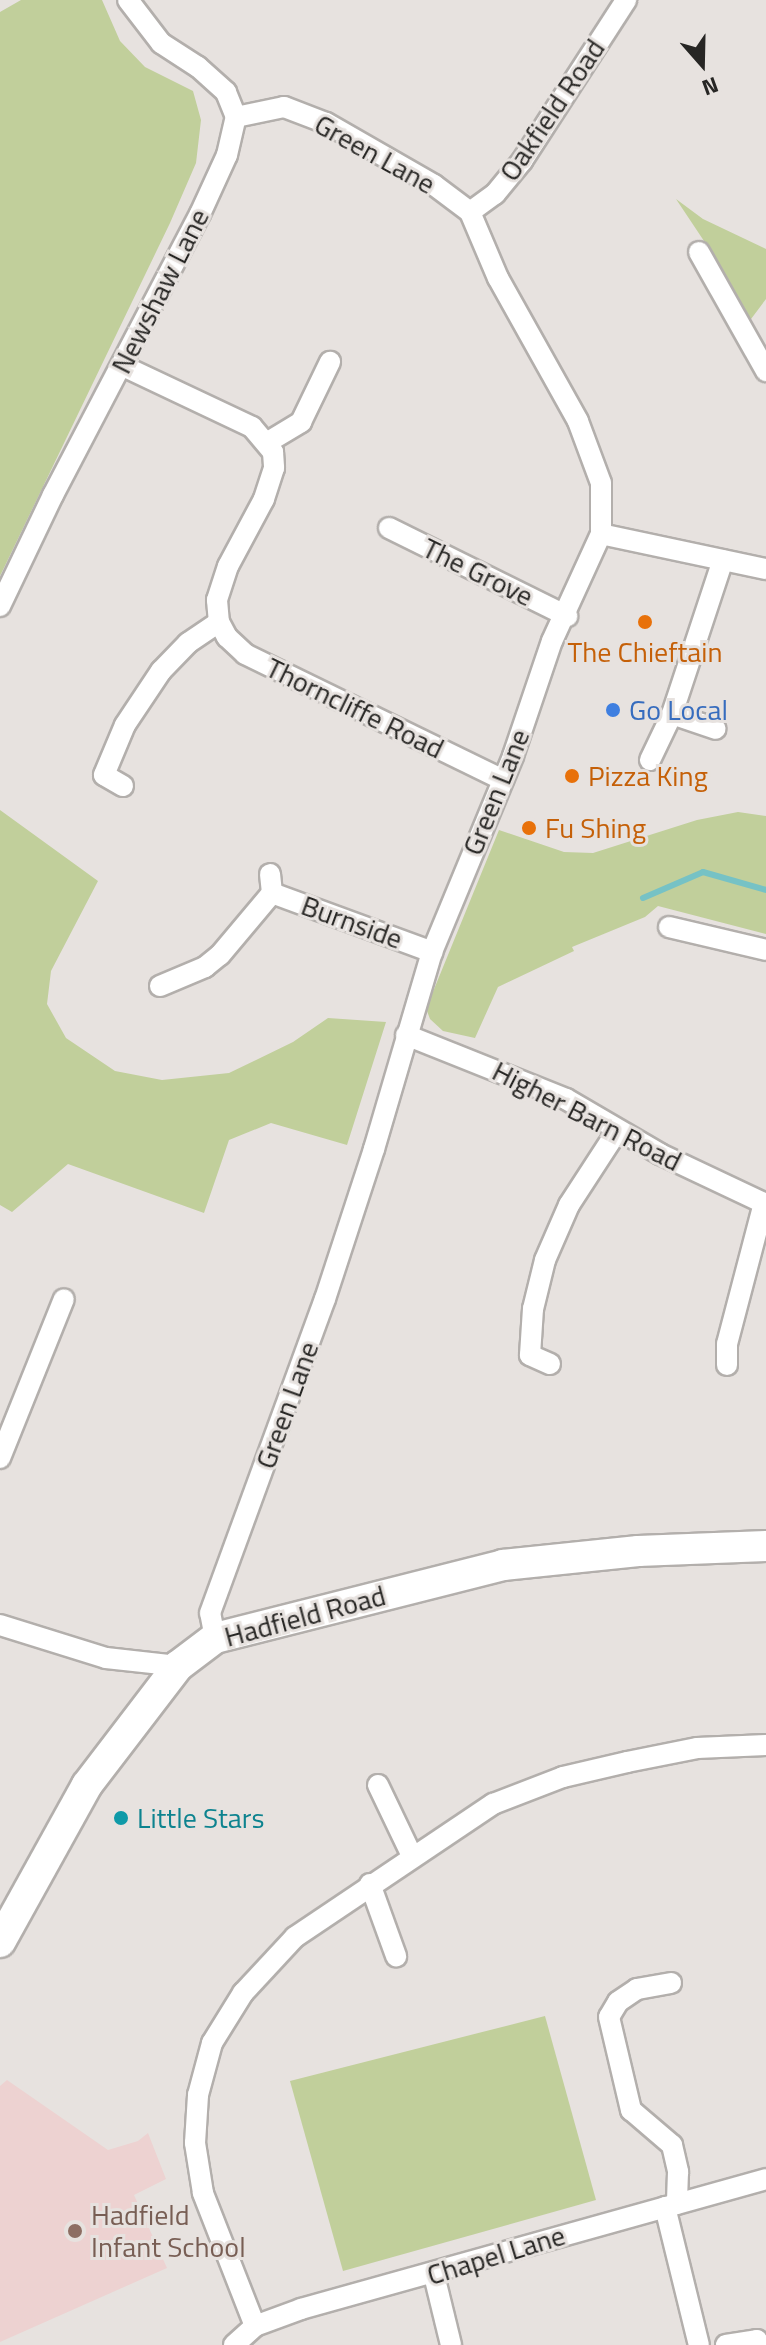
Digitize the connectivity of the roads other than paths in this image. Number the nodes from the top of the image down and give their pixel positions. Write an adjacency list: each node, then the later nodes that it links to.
1 (128, 0): 3 (street)
2 (626, 0): 4 (street, Oakfield Road)
3 (236, 117): 4 (street, Green Lane); 7 (street, Newshaw Lane)
4 (470, 212): 11 (street, Green Lane)
5 (699, 252): 8 (street)
6 (330, 362): 9 (street)
7 (123, 366): 9 (street); 14 (street, Newshaw Lane)
8 (766, 371)
9 (268, 442): 16 (street)
10 (389, 528): 15 (street, The Grove)
11 (601, 534): 12 (street); 15 (street, Green Lane)
12 (723, 560): 13 (street); 17 (street)
13 (766, 569)
14 (0, 606)
15 (567, 616): 20 (street, Green Lane)
16 (219, 622): 20 (street, Thorncliffe Road); 21 (street)
17 (672, 714): 18 (street); 19 (street)
18 (716, 729)
19 (650, 760)
20 (503, 780): 24 (street, Green Lane)
21 (123, 786)
22 (669, 927): 23 (street)
23 (766, 950)
24 (432, 952): 25 (street, Burnside); 26 (street, Green Lane)
25 (160, 986)
26 (406, 1035): 27 (street, Higher Barn Road); 35 (street, Green Lane)
27 (617, 1131): 28 (street, Higher Barn Road); 30 (street)
28 (765, 1203): 31 (street)
29 (64, 1299): 32 (street)
30 (550, 1364)
31 (727, 1365)
32 (0, 1458)
33 (766, 1546): 35 (street, Hadfield Road)
34 (0, 1625): 36 (street)
35 (215, 1638): 36 (street, Hadfield Road)
36 (178, 1666): 41 (street, Hadfield Road)
37 (766, 1745): 39 (street)
38 (378, 1785): 39 (street)
39 (412, 1856): 40 (street)
40 (370, 1884): 42 (street); 47 (street)
41 (0, 1942)
42 (396, 1956)
43 (671, 1983): 45 (street)
44 (766, 2179): 45 (street, Chapel Lane)
45 (671, 2206): 46 (street, Chapel Lane); 50 (street)
46 (434, 2275): 47 (street, Chapel Lane); 49 (street)
47 (255, 2326): 48 (street, Chapel Lane)
48 (234, 2345)
49 (451, 2345)
50 (699, 2345)
51 (726, 2345): 52 (street)
52 (759, 2345)

